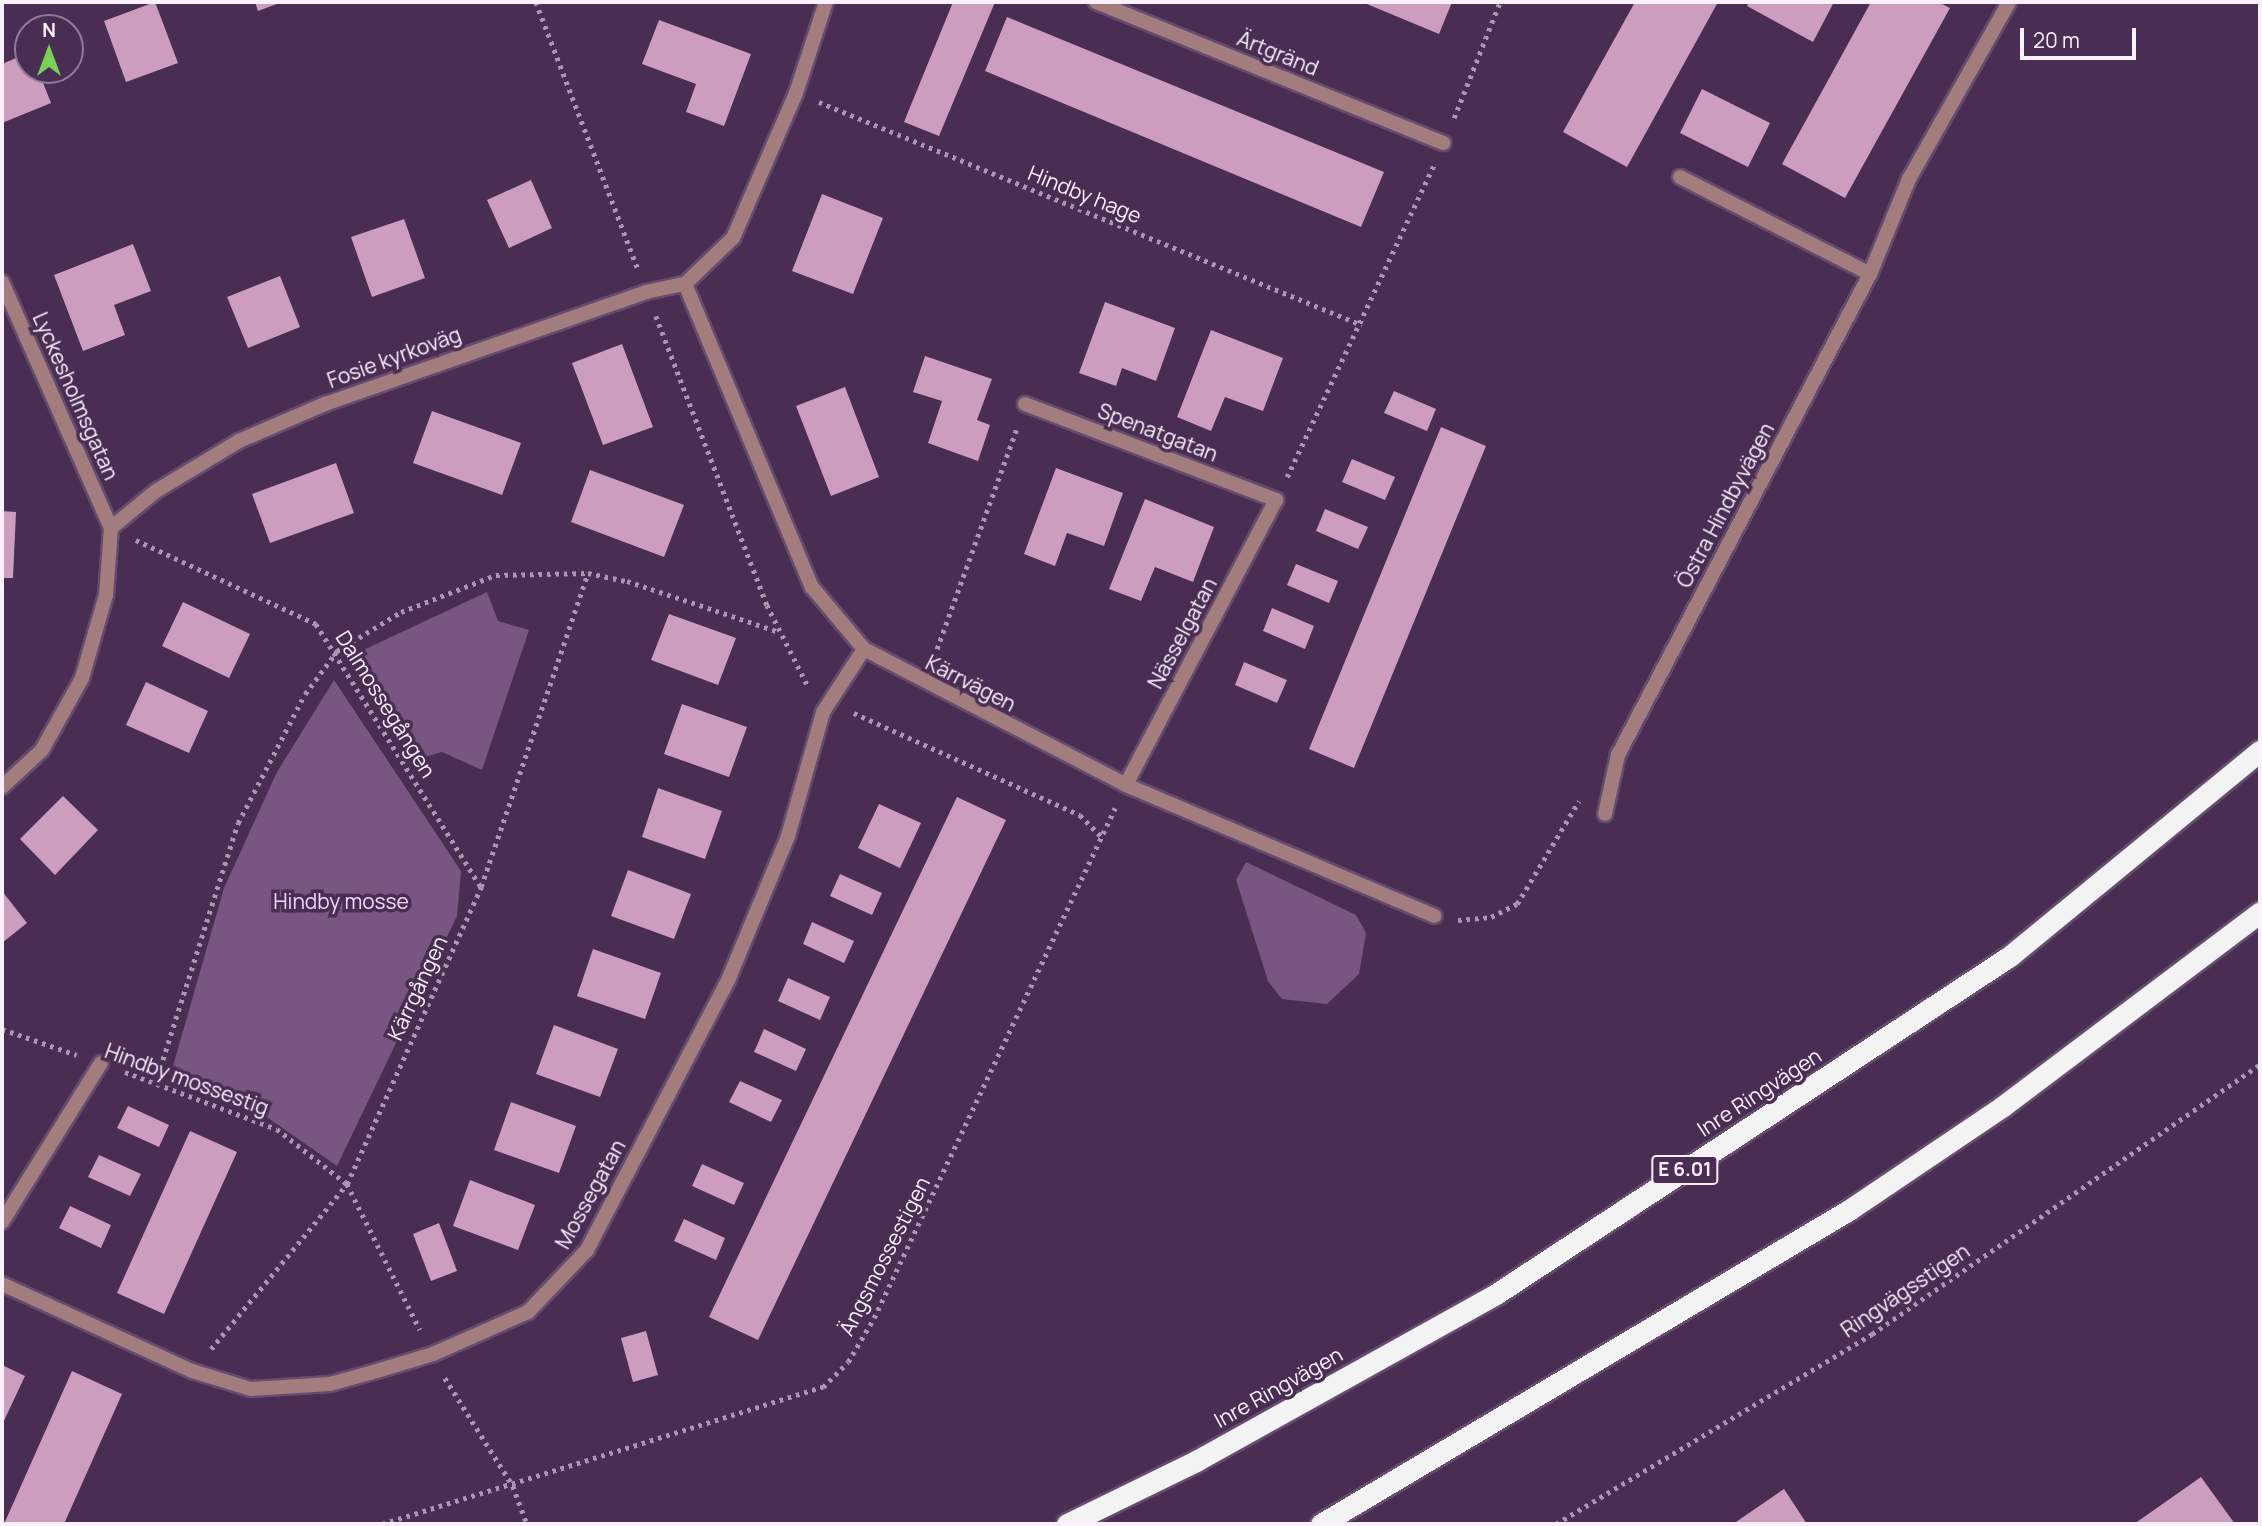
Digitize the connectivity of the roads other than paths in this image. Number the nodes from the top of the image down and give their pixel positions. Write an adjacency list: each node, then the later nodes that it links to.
1 (826, 2): 8 (street)
2 (1096, 2): 4 (street, Ärtgränd)
3 (2009, 2): 6 (street, Östra Hindbyvägen)
4 (1444, 143)
5 (1680, 177): 6 (street)
6 (1870, 274): 16 (street, Östra Hindbyvägen)
7 (2, 282): 11 (street, Lyckesholmsgatan)
8 (685, 284): 11 (street, Fosie kyrkoväg); 12 (street, Kärrvägen)
9 (1025, 404): 10 (street, Spenatgatan)
10 (1276, 500): 14 (street, Nässelgatan)
11 (111, 528): 15 (street)
12 (864, 649): 14 (street, Kärrvägen); 21 (street, Mossegatan)
13 (2260, 751): 22 (highway, Inre Ringvägen / E 6.01)
14 (1126, 785): 18 (street, Kärrvägen)
15 (2, 787)
16 (1605, 814)
17 (2260, 912): 23 (highway)
18 (1434, 916)
19 (101, 1063): 20 (street)
20 (2, 1222)
21 (2, 1284)
22 (1067, 1524)
23 (1321, 1524)

